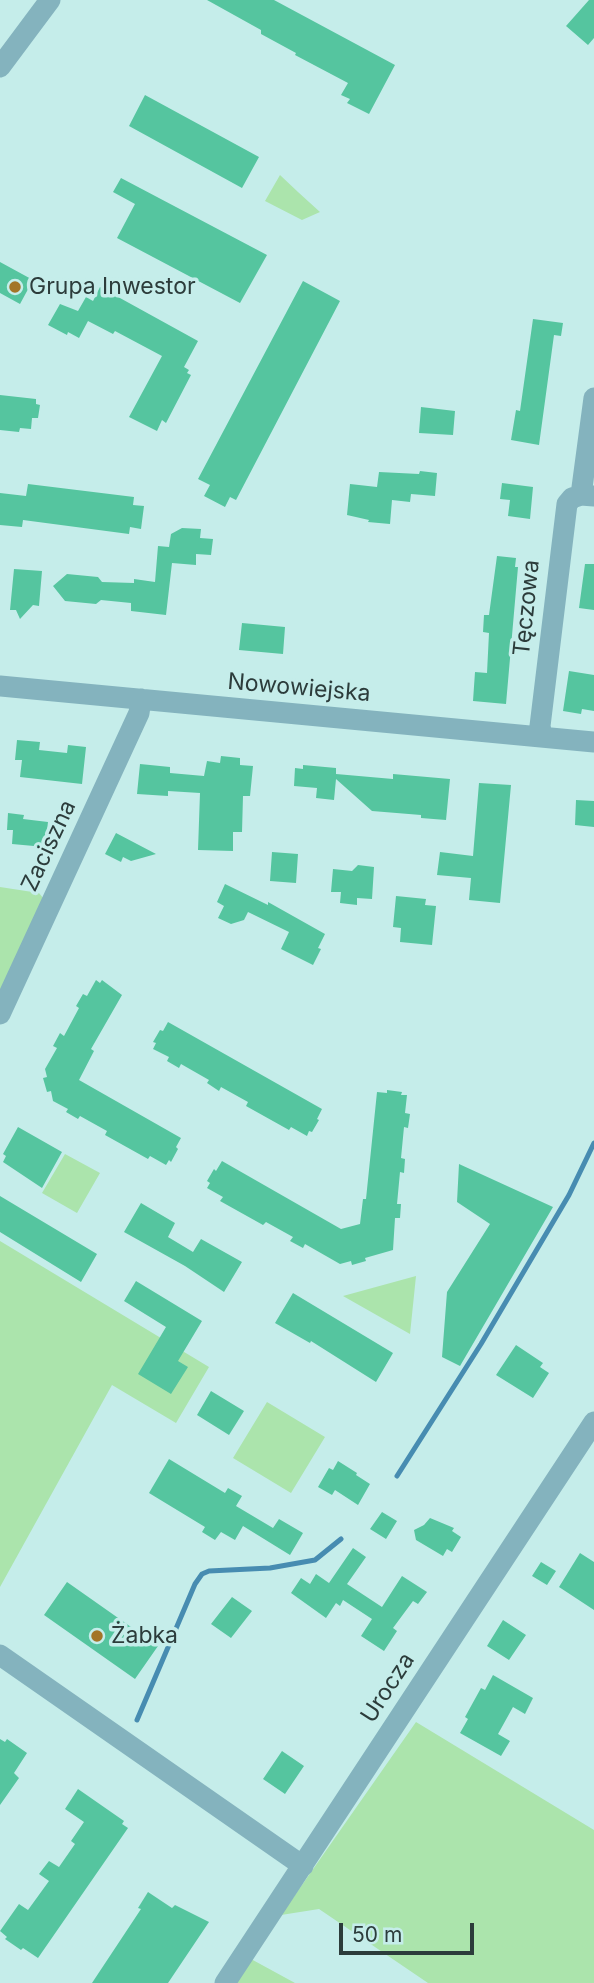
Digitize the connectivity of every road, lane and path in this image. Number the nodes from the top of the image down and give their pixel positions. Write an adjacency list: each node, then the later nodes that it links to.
1 (50, 0): 2 (street)
2 (0, 67)
3 (594, 398): 4 (street)
4 (588, 496): 7 (street, Tęczowa)
5 (0, 686): 6 (street, Nowowiejska)
6 (141, 699): 7 (street, Nowowiejska); 9 (street, Zaciszna)
7 (542, 736): 8 (street, Nowowiejska)
8 (594, 742)
9 (0, 1013)
10 (594, 1422): 12 (street, Urocza)
11 (0, 1655): 12 (street)
12 (303, 1866): 13 (street, Urocza)
13 (225, 1983)

